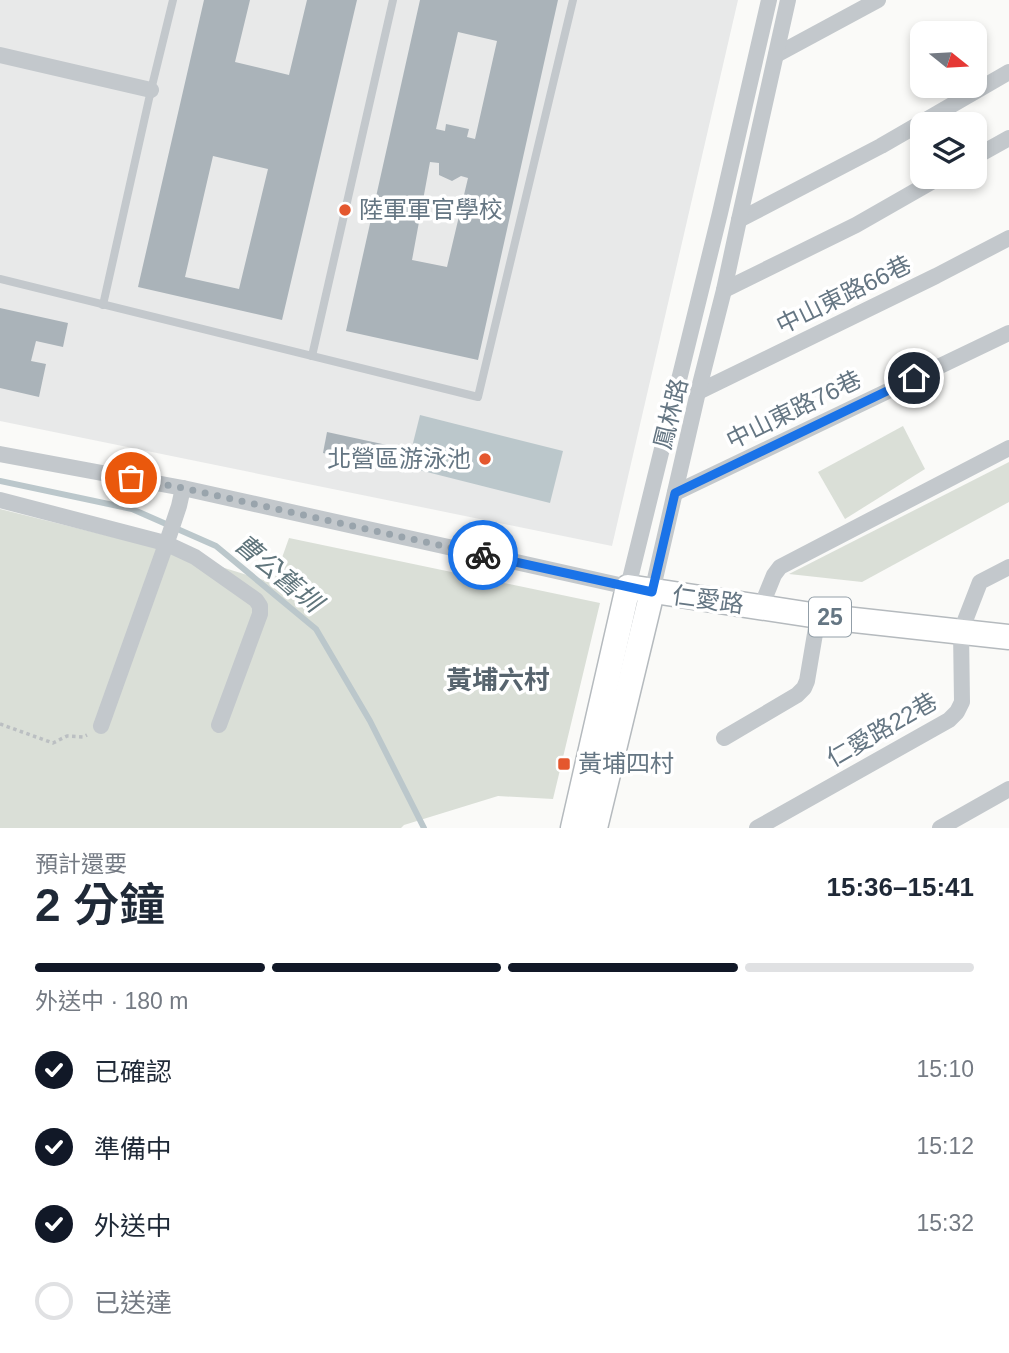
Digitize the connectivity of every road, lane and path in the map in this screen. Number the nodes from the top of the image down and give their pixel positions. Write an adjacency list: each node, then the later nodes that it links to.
1 (173, 0): 10 (lane)
2 (393, 0): 20 (lane)
3 (573, 0): 20 (lane)
4 (769, 0): 29 (street, 鳳林路)
5 (789, 0): 8 (street, 鳳林路)
6 (877, 0): 8 (street)
7 (0, 55): 10 (street)
8 (776, 55): 14 (street, 鳳林路)
9 (1009, 72): 14 (street)
10 (151, 90): 18 (lane)
11 (1009, 138): 12 (street)
12 (987, 150)
13 (919, 189): 17 (street)
14 (738, 220): 17 (street, 鳳林路)
15 (1009, 238): 21 (street, 中山東路66巷)
16 (0, 279): 18 (lane)
17 (724, 290): 21 (street, 鳳林路)
18 (103, 305): 20 (lane)
19 (1009, 333): 25 (street, 中山東路76巷)
20 (312, 356)
21 (698, 392): 25 (street, 鳳林路)
22 (1009, 447): 30 (street)
23 (0, 454): 24 (street, 仁愛路)
24 (183, 488): 27 (street); 29 (street, 仁愛路)
25 (675, 493): 29 (street, 鳳林路)
26 (0, 500): 27 (street)
27 (168, 538): 35 (street); 36 (street)
28 (1009, 567): 32 (street)
29 (640, 589): 30 (main road, 仁愛路 / 25); 39 (main road, 鳳林路); 40 (main road, 鳳林路)
30 (761, 607): 31 (main road, 仁愛路 / 25)
31 (818, 616): 32 (main road, 仁愛路 / 25); 37 (street)
32 (961, 631): 33 (main road, 仁愛路 / 25); 41 (street, 仁愛路22巷)
33 (1009, 637)
34 (0, 724): 36 (path)
35 (219, 725)
36 (101, 726)
37 (724, 738)
38 (1009, 789): 42 (street)
39 (573, 828)
40 (595, 828)
41 (757, 828)
42 (940, 828)

